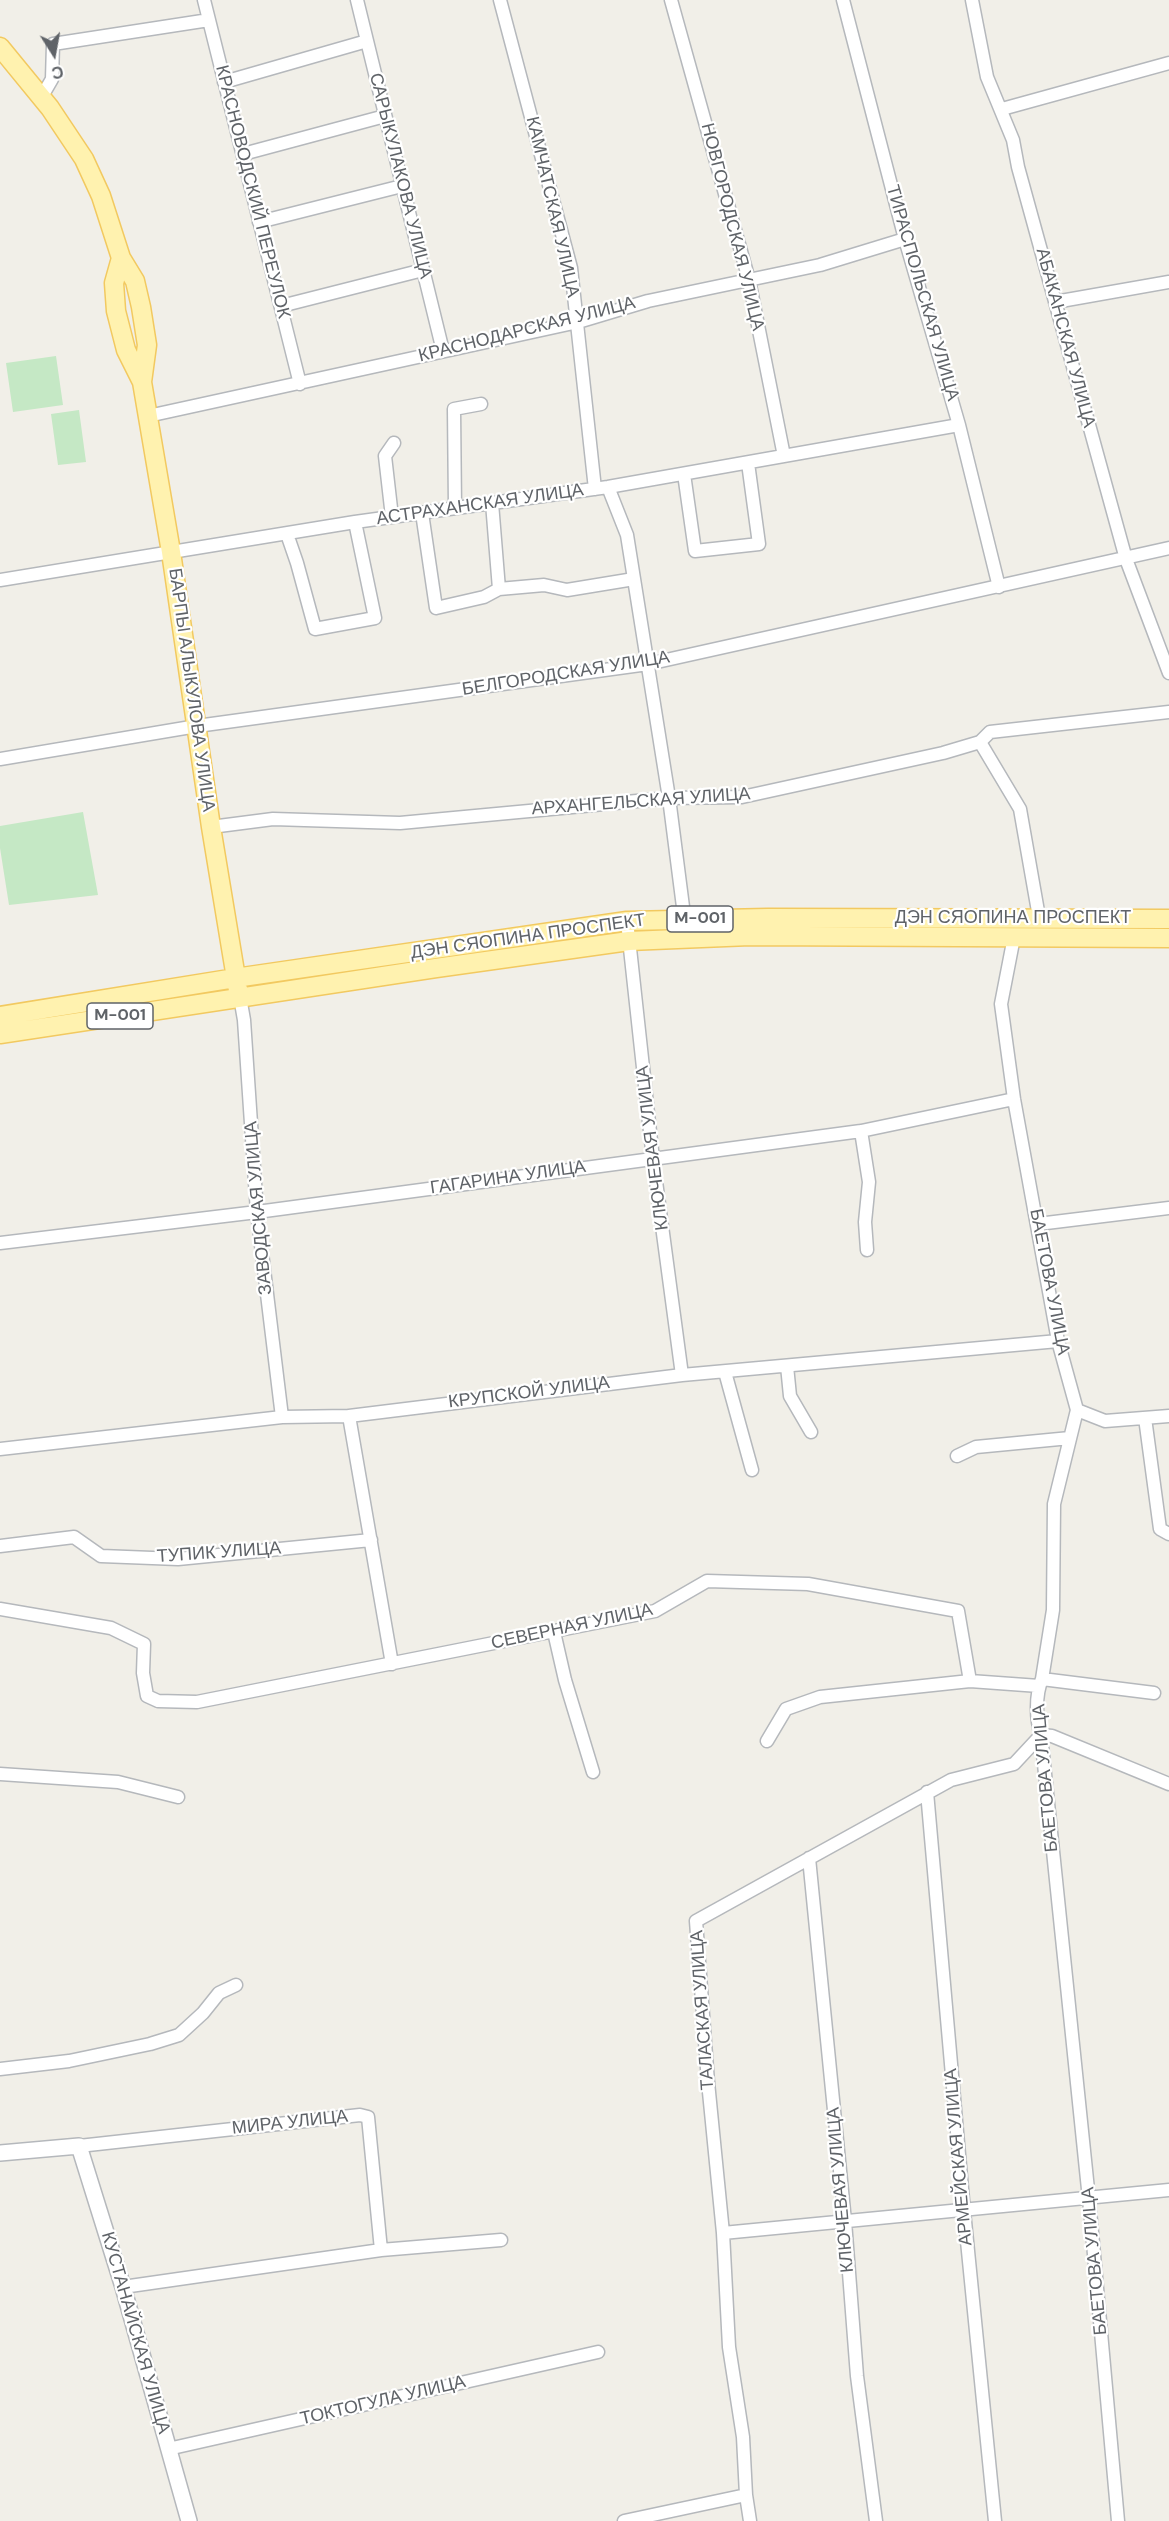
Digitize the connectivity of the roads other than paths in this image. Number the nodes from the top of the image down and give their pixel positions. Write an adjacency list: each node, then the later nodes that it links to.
1 (204, 0): 7 (street, КРАСНОВОДСКИЙ ПЕРЕУЛОК)
2 (357, 0): 8 (street, САРЫКУЛАКОВА УЛИЦА)
3 (500, 0): 25 (street, КАМЧАТСКАЯ УЛИЦА)
4 (671, 0): 21 (street, НОВГОРОДСКАЯ УЛИЦА)
5 (843, 0): 18 (street, ТИРАСПОЛЬСКАЯ УЛИЦА)
6 (972, 0): 13 (street, АБАКАНСКАЯ УЛИЦА)
7 (209, 20): 11 (street, КРАСНОВОДСКИЙ ПЕРЕУЛОК); 12 (street)
8 (367, 41): 11 (street); 14 (street, САРЫКУЛАКОВА УЛИЦА)
9 (0, 47): 12 (main road, БАРПЫ АЛЫКУЛОВА УЛИЦА)
10 (1169, 63): 13 (street)
11 (224, 82): 15 (street, КРАСНОВОДСКИЙ ПЕРЕУЛОК)
12 (41, 98): 19 (main road, БАРПЫ АЛЫКУЛОВА УЛИЦА)
13 (1002, 109): 23 (street, АБАКАНСКАЯ УЛИЦА)
14 (386, 116): 15 (street); 16 (street, САРЫКУЛАКОВА УЛИЦА)
15 (243, 154): 17 (street, КРАСНОВОДСКИЙ ПЕРЕУЛОК)
16 (402, 186): 17 (street); 20 (street, САРЫКУЛАКОВА УЛИЦА)
17 (259, 222): 24 (street, КРАСНОВОДСКИЙ ПЕРЕУЛОК)
18 (905, 240): 21 (street, КРАСНОДАРСКАЯ УЛИЦА); 31 (street, ТИРАСПОЛЬСКАЯ УЛИЦА)
19 (121, 258): 27 (main road, БАРПЫ АЛЫКУЛОВА УЛИЦА); 27 (main road, БАРПЫ АЛЫКУЛОВА УЛИЦА)
20 (423, 270): 24 (street); 26 (street, САРЫКУЛАКОВА УЛИЦА)
21 (749, 280): 25 (street, КРАСНОДАРСКАЯ УЛИЦА); 33 (street, НОВГОРОДСКАЯ УЛИЦА)
22 (1169, 282): 23 (street)
23 (1055, 302): 45 (street, АБАКАНСКАЯ УЛИЦА)
24 (280, 306): 28 (street, КРАСНОВОДСКИЙ ПЕРЕУЛОК)
25 (578, 322): 26 (street, КРАСНОДАРСКАЯ УЛИЦА); 36 (street, КАМЧАТСКАЯ УЛИЦА)
26 (443, 351): 28 (street, КРАСНОДАРСКАЯ УЛИЦА)
27 (142, 382): 30 (main road, БАРПЫ АЛЫКУЛОВА УЛИЦА)
28 (300, 384): 30 (street, КРАСНОДАРСКАЯ УЛИЦА)
29 (481, 404): 38 (street)
30 (148, 416): 44 (main road, БАРПЫ АЛЫКУЛОВА УЛИЦА)
31 (959, 425): 33 (street, АСТРАХАНСКАЯ УЛИЦА); 48 (street, ТИРАСПОЛЬСКАЯ УЛИЦА)
32 (394, 443): 40 (street)
33 (784, 456): 34 (street, АСТРАХАНСКАЯ УЛИЦА)
34 (748, 463): 35 (street, АСТРАХАНСКАЯ УЛИЦА); 35 (street)
35 (684, 474): 36 (street, АСТРАХАНСКАЯ УЛИЦА)
36 (601, 488): 37 (street, АСТРАХАНСКАЯ УЛИЦА); 46 (street, КАМЧАТСКАЯ УЛИЦА)
37 (492, 503): 38 (street, АСТРАХАНСКАЯ УЛИЦА); 49 (street)
38 (455, 508): 39 (street, АСТРАХАНСКАЯ УЛИЦА)
39 (422, 513): 40 (street, АСТРАХАНСКАЯ УЛИЦА); 49 (street)
40 (392, 517): 41 (street, АСТРАХАНСКАЯ УЛИЦА)
41 (355, 522): 42 (street, АСТРАХАНСКАЯ УЛИЦА); 42 (street)
42 (287, 534): 44 (street, АСТРАХАНСКАЯ УЛИЦА)
43 (1169, 548): 45 (street, БЕЛГОРОДСКАЯ УЛИЦА)
44 (171, 552): 47 (street, АСТРАХАНСКАЯ УЛИЦА); 53 (main road, БАРПЫ АЛЫКУЛОВА УЛИЦА)
45 (1126, 559): 48 (street, БЕЛГОРОДСКАЯ УЛИЦА); 51 (street, АБАКАНСКАЯ УЛИЦА)
46 (634, 579): 49 (street); 50 (street, КАМЧАТСКАЯ УЛИЦА)
47 (0, 580)
48 (999, 587): 50 (street, БЕЛГОРОДСКАЯ УЛИЦА)
49 (499, 589)
50 (648, 664): 53 (street, БЕЛГОРОДСКАЯ УЛИЦА); 56 (street, КАМЧАТСКАЯ УЛИЦА)
51 (1169, 673)
52 (1169, 712): 54 (street, АРХАНГЕЛЬСКАЯ УЛИЦА)
53 (197, 726): 55 (street, БЕЛГОРОДСКАЯ УЛИЦА); 57 (main road, БАРПЫ АЛЫКУЛОВА УЛИЦА)
54 (980, 742): 56 (street, АРХАНГЕЛЬСКАЯ УЛИЦА); 58 (street)
55 (0, 759)
56 (669, 798): 57 (street, АРХАНГЕЛЬСКАЯ УЛИЦА); 59 (street, КАМЧАТСКАЯ УЛИЦА)
57 (211, 827): 66 (main road, БАРПЫ АЛЫКУЛОВА УЛИЦА)
58 (1039, 917): 59 (main road, ДЭН СЯОПИНА ПРОСПЕКТ / M-001); 60 (main road, ДЭН СЯОПИНА ПРОСПЕКТ / M-001)
59 (686, 919): 61 (main road, ДЭН СЯОПИНА ПРОСПЕКТ / M-001); 63 (street, КАМЧАТСКАЯ УЛИЦА)
60 (1169, 919)
61 (627, 921): 65 (street, КЛЮЧЕВАЯ УЛИЦА); 66 (main road, ДЭН СЯОПИНА ПРОСПЕКТ / M-001)
62 (1014, 937): 63 (main road, ДЭН СЯОПИНА ПРОСПЕКТ / M-001); 64 (main road, ДЭН СЯОПИНА ПРОСПЕКТ / M-001); 70 (street, БАЕТОВА УЛИЦА)
63 (687, 938): 65 (main road, ДЭН СЯОПИНА ПРОСПЕКТ / M-001)
64 (1169, 938)
65 (629, 941): 67 (main road, ДЭН СЯОПИНА ПРОСПЕКТ / M-001); 72 (street, КЛЮЧЕВАЯ УЛИЦА)
66 (235, 978): 67 (main road, БАРПЫ АЛЫКУЛОВА УЛИЦА); 68 (main road, ДЭН СЯОПИНА ПРОСПЕКТ / M-001)
67 (240, 997): 69 (main road, ДЭН СЯОПИНА ПРОСПЕКТ / M-001); 74 (street, ЗАВОДСКАЯ УЛИЦА)
68 (0, 1016)
69 (0, 1035)
70 (1014, 1099): 71 (street, ГАГАРИНА УЛИЦА); 75 (street, БАЕТОВА УЛИЦА)
71 (861, 1131): 72 (street, ГАГАРИНА УЛИЦА); 77 (street)
72 (653, 1159): 74 (street, ГАГАРИНА УЛИЦА); 81 (street, КЛЮЧЕВАЯ УЛИЦА)
73 (1169, 1208): 75 (street)
74 (257, 1212): 76 (street, ГАГАРИНА УЛИЦА); 85 (street, ЗАВОДСКАЯ УЛИЦА)
75 (1038, 1224): 78 (street, БАЕТОВА УЛИЦА)
76 (0, 1243)
77 (867, 1250)
78 (1058, 1341): 79 (street, КРУПСКОЙ УЛИЦА); 82 (street, БАЕТОВА УЛИЦА)
79 (787, 1366): 80 (street, КРУПСКОЙ УЛИЦА); 87 (street)
80 (725, 1372): 81 (street, КРУПСКОЙ УЛИЦА); 91 (street)
81 (682, 1375): 83 (street, КРУПСКОЙ УЛИЦА)
82 (1077, 1410): 86 (street); 88 (street, БАЕТОВА УЛИЦА)
83 (349, 1416): 85 (street, КРУПСКОЙ УЛИЦА); 93 (street)
84 (1169, 1416): 86 (street)
85 (282, 1417): 89 (street, КРУПСКОЙ УЛИЦА)
86 (1145, 1418): 92 (street)
87 (811, 1432)
88 (1070, 1438): 90 (street); 99 (street, БАЕТОВА УЛИЦА)
89 (0, 1449)
90 (957, 1456)
91 (752, 1470)
92 (1169, 1534)
93 (371, 1540): 94 (street, ТУПИК УЛИЦА); 97 (street)
94 (0, 1546)
95 (0, 1609): 97 (street, СЕВЕРНАЯ УЛИЦА)
96 (554, 1632): 97 (street, СЕВЕРНАЯ УЛИЦА); 98 (street, СЕВЕРНАЯ УЛИЦА); 103 (street)
97 (392, 1664)
98 (970, 1682): 99 (street); 102 (street)
99 (1041, 1683): 100 (street); 101 (street, БАЕТОВА УЛИЦА)
100 (1154, 1693)
101 (1041, 1735): 105 (street); 106 (street, ТАЛАСКАЯ УЛИЦА); 114 (street, БАЕТОВА УЛИЦА)
102 (767, 1741)
103 (593, 1772)
104 (0, 1774): 107 (street)
105 (1169, 1784)
106 (927, 1792): 108 (street, ТАЛАСКАЯ УЛИЦА); 115 (street, АРМЕЙСКАЯ УЛИЦА)
107 (178, 1797)
108 (809, 1858): 116 (street, КЛЮЧЕВАЯ УЛИЦА); 117 (street, ТАЛАСКАЯ УЛИЦА)
109 (236, 1985): 110 (street)
110 (0, 2069)
111 (79, 2146): 112 (street); 119 (street, МИРА УЛИЦА); 120 (street, КУСТАНАЙСКАЯ УЛИЦА)
112 (0, 2153)
113 (1169, 2190): 114 (street)
114 (1089, 2199): 115 (street); 129 (street, БАЕТОВА УЛИЦА)
115 (963, 2211): 116 (street); 128 (street, АРМЕЙСКАЯ УЛИЦА)
116 (845, 2221): 117 (street); 127 (street, КЛЮЧЕВАЯ УЛИЦА)
117 (723, 2233): 123 (street, ТАЛАСКАЯ УЛИЦА)
118 (501, 2240): 119 (street)
119 (381, 2250): 120 (street)
120 (123, 2287): 122 (street, КУСТАНАЙСКАЯ УЛИЦА)
121 (598, 2352): 122 (street, ТОКТОГУЛА УЛИЦА)
122 (168, 2449): 124 (street, КУСТАНАЙСКАЯ УЛИЦА)
123 (746, 2496): 125 (street); 126 (street, ТАЛАСКАЯ УЛИЦА)
124 (189, 2521)
125 (624, 2521)
126 (750, 2521)
127 (876, 2521)
128 (995, 2521)
129 (1118, 2521)

